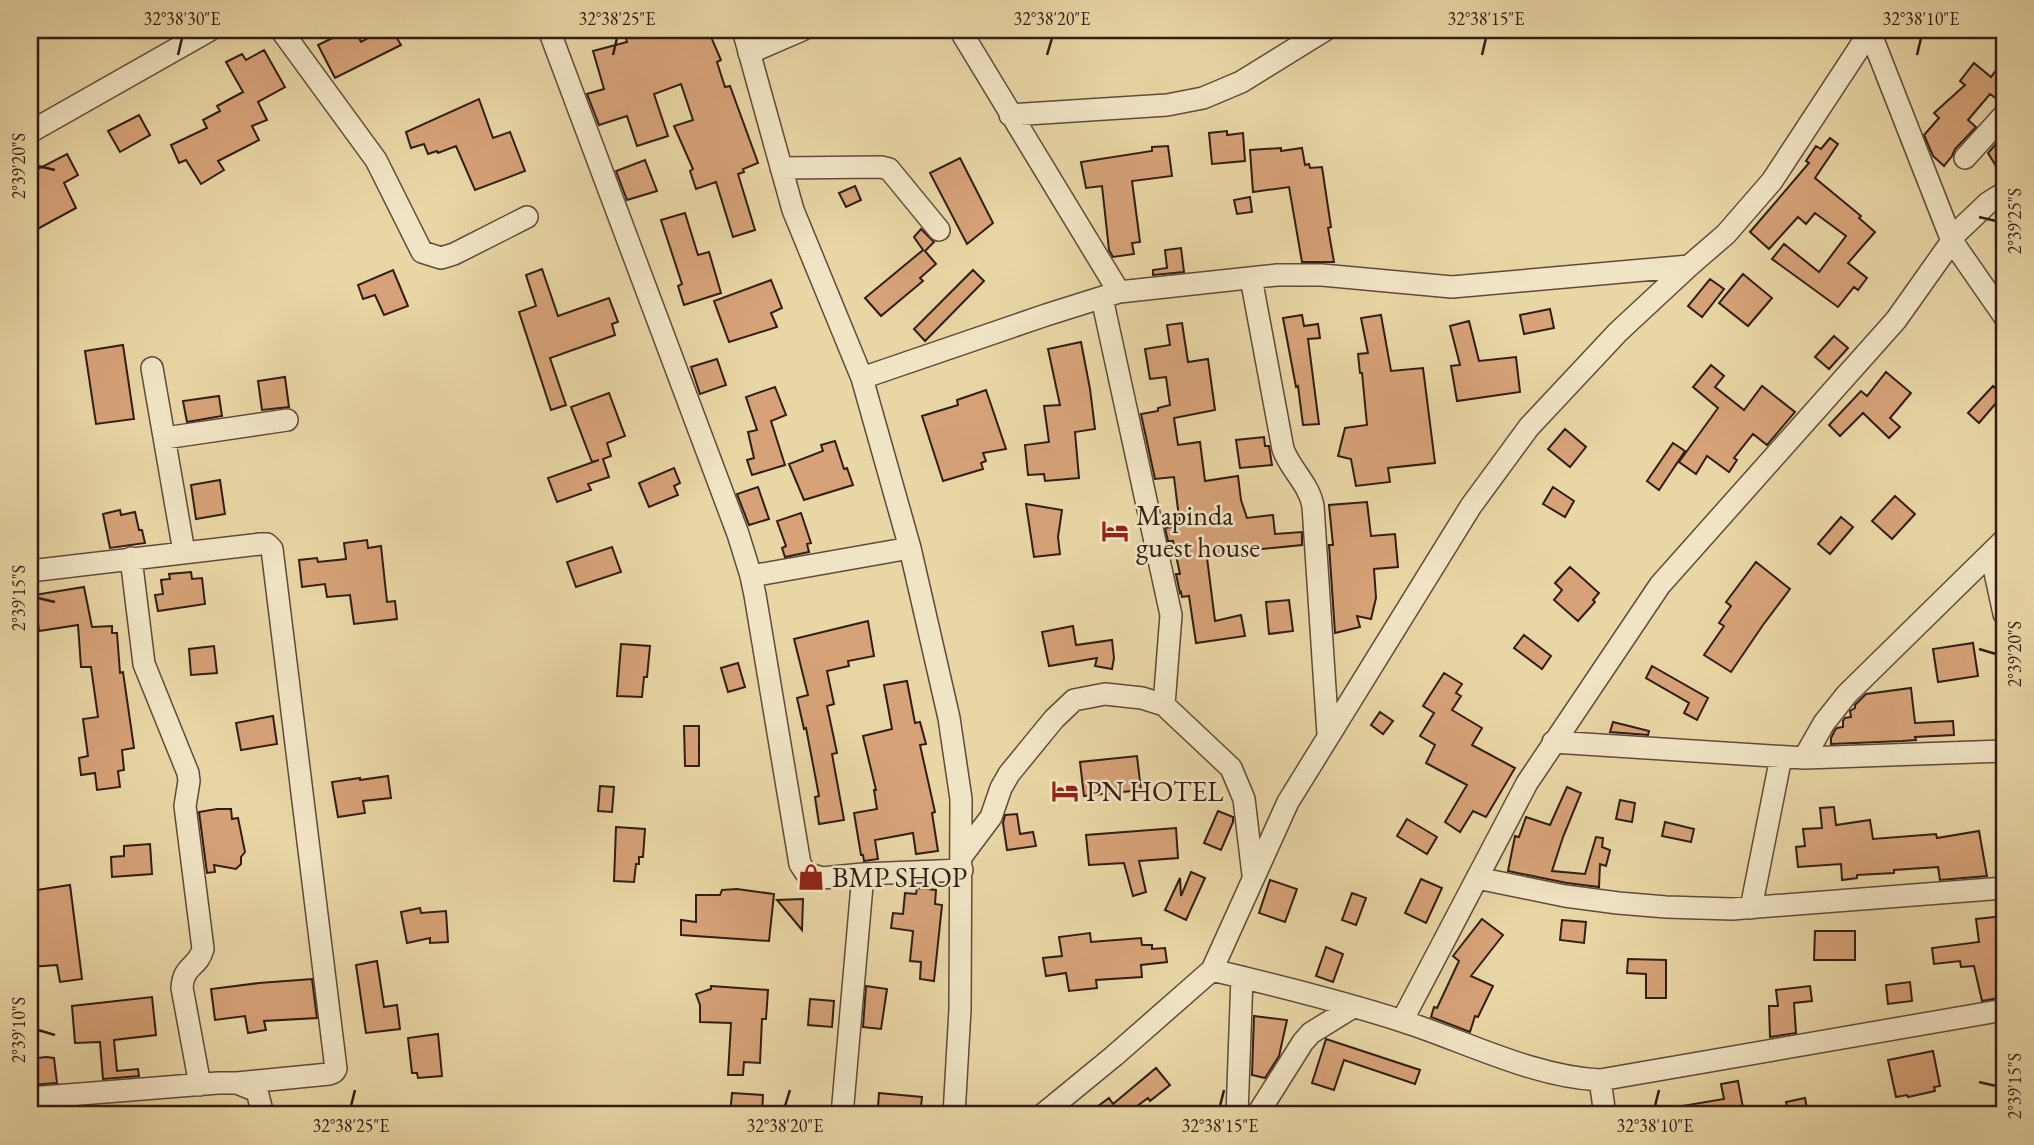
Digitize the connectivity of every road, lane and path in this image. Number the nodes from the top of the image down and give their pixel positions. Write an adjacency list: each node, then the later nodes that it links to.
1 (210, 30): 12 (street)
2 (281, 30): 16 (street)
3 (549, 30): 32 (street)
4 (743, 30): 9 (street)
5 (802, 30): 9 (street)
6 (960, 30): 10 (street)
7 (1870, 31): 18 (street); 19 (street)
8 (1314, 32): 10 (street)
9 (749, 53): 14 (street)
10 (1010, 115): 21 (street)
11 (2004, 115): 13 (street)
12 (30, 132)
13 (1965, 158)
14 (781, 168): 17 (street); 24 (street)
15 (2004, 192): 18 (street)
16 (527, 217)
17 (939, 230)
18 (1951, 239): 22 (street); 36 (street)
19 (1689, 266): 20 (street); 35 (street)
20 (1251, 278): 21 (street); 35 (street)
21 (1110, 295): 24 (street); 34 (street)
22 (2004, 316)
23 (152, 368): 26 (street)
24 (862, 378): 28 (street)
25 (287, 420): 26 (street)
26 (165, 438): 29 (street)
27 (1998, 547): 33 (street); 39 (street)
28 (911, 548): 32 (street); 40 (street)
29 (184, 552): 30 (street); 52 (street)
30 (131, 558): 31 (street); 53 (street)
31 (30, 571)
32 (751, 576): 41 (street)
33 (2004, 614)
34 (1164, 705): 40 (street); 42 (street)
35 (1328, 734): 42 (street)
36 (1553, 742): 38 (street); 43 (street)
37 (2004, 751): 39 (street)
38 (1781, 757): 39 (street); 45 (street)
39 (1804, 758)
40 (962, 864): 41 (street); 57 (street)
41 (863, 874): 56 (street)
42 (1254, 875): 46 (street)
43 (1477, 878): 45 (street); 50 (street)
44 (2004, 888): 45 (street)
45 (1751, 908)
46 (1212, 970): 47 (street); 58 (street)
47 (1242, 977): 48 (street); 59 (street)
48 (1353, 1007): 50 (street); 60 (street)
49 (2004, 1010): 51 (street)
50 (1402, 1021): 51 (street)
51 (1600, 1080): 61 (street)
52 (237, 1083): 53 (street); 55 (street)
53 (200, 1084): 54 (street)
54 (30, 1098)
55 (263, 1115)
56 (842, 1115)
57 (954, 1115)
58 (1042, 1115)
59 (1237, 1115)
60 (1257, 1115)
61 (1605, 1115)

